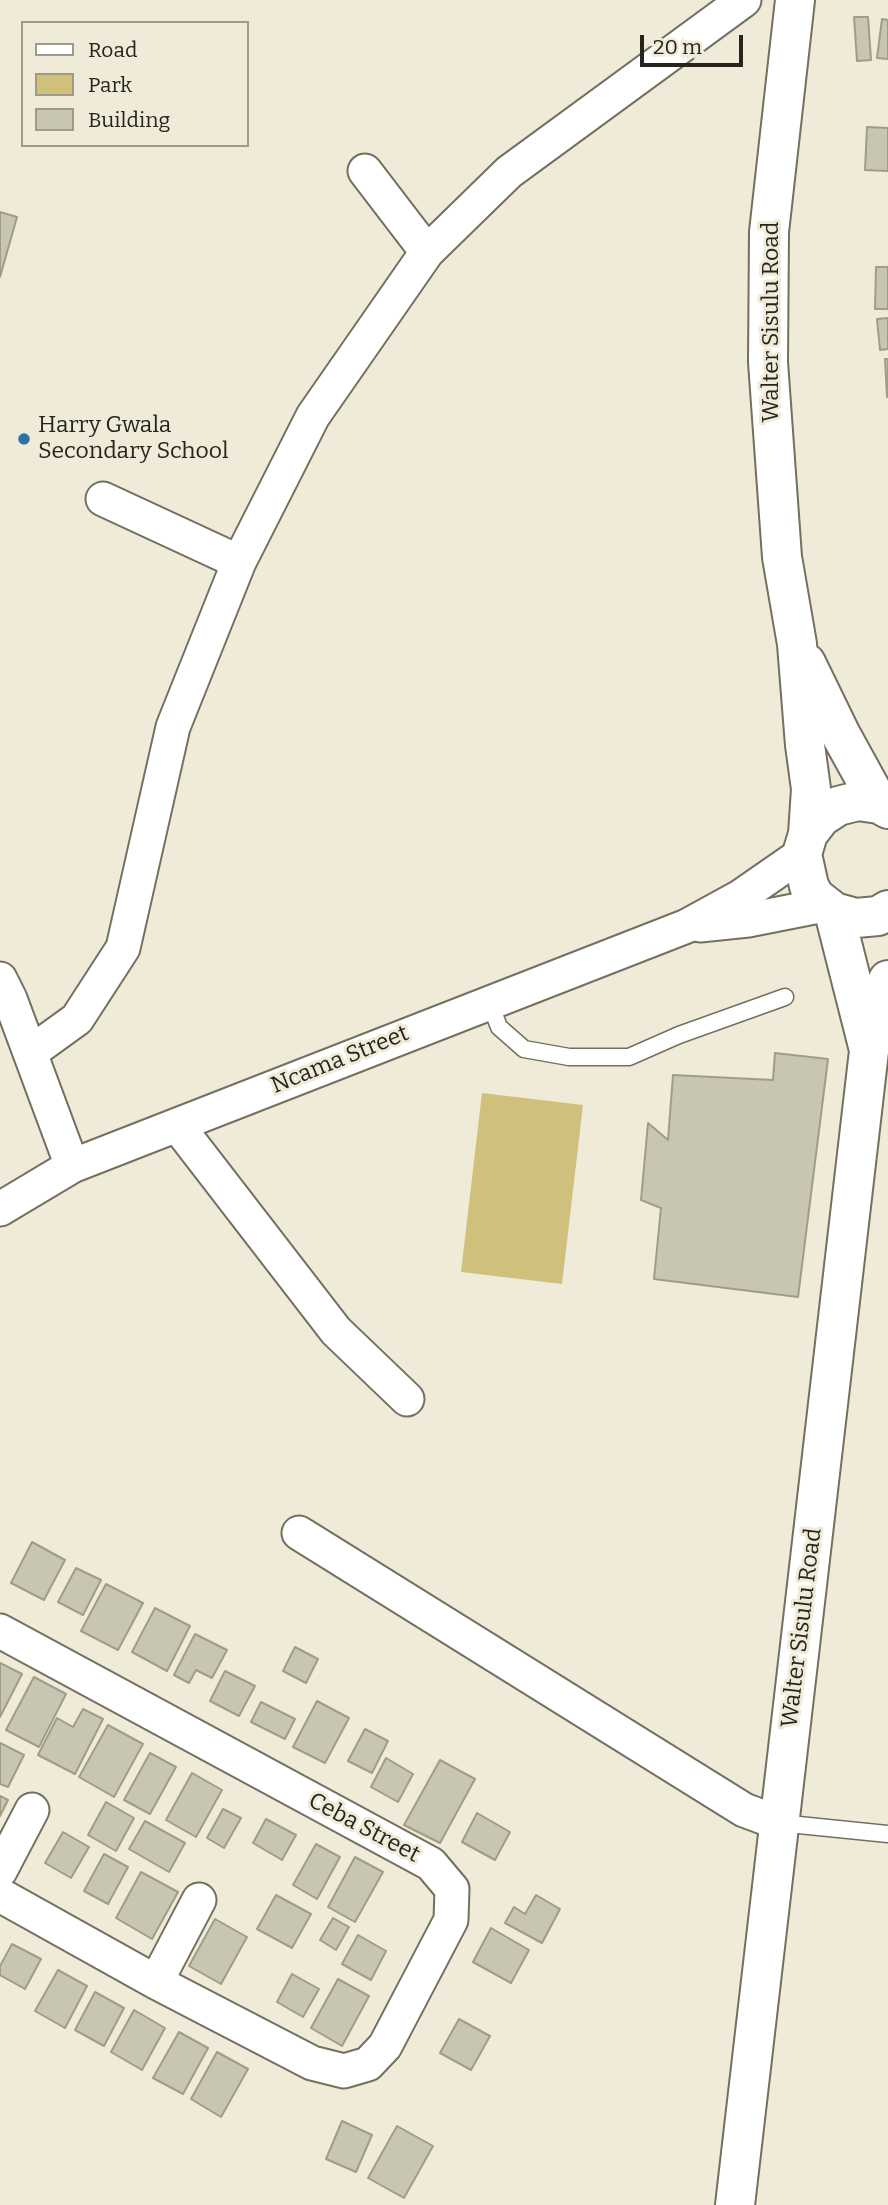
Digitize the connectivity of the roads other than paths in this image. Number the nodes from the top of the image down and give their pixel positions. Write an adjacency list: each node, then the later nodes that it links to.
1 (744, 0): 4 (street)
2 (795, 0): 7 (street, Walter Sisulu Road)
3 (365, 171): 4 (street)
4 (427, 252): 6 (street)
5 (103, 499): 6 (street)
6 (239, 562): 18 (street)
7 (797, 644): 8 (street, Walter Sisulu Road); 9 (street, Walter Sisulu Road)
8 (883, 807): 9 (street)
9 (805, 844): 10 (street, Walter Sisulu Road); 12 (street, Ncama Street)
10 (829, 909): 11 (street); 12 (street, Ncama Street); 17 (street, Walter Sisulu Road)
11 (888, 910)
12 (687, 926): 16 (street, Ncama Street)
13 (0, 979): 18 (street)
14 (888, 980): 17 (street, Walter Sisulu Road)
15 (785, 998): 16 (lane)
16 (489, 1001): 19 (street, Ncama Street)
17 (869, 1051): 26 (street, Walter Sisulu Road)
18 (30, 1054): 20 (street)
19 (177, 1125): 20 (street, Ncama Street); 22 (street)
20 (72, 1166): 21 (street, Ncama Street)
21 (0, 1209)
22 (407, 1399)
23 (299, 1533): 26 (street)
24 (0, 1631): 31 (street, Ceba Street)
25 (32, 1810): 28 (street)
26 (779, 1823): 27 (lane); 32 (street, Walter Sisulu Road)
27 (888, 1835)
28 (0, 1871)
29 (0, 1895): 31 (street, Ceba Street)
30 (199, 1900): 31 (street)
31 (156, 1982)
32 (735, 2205)

